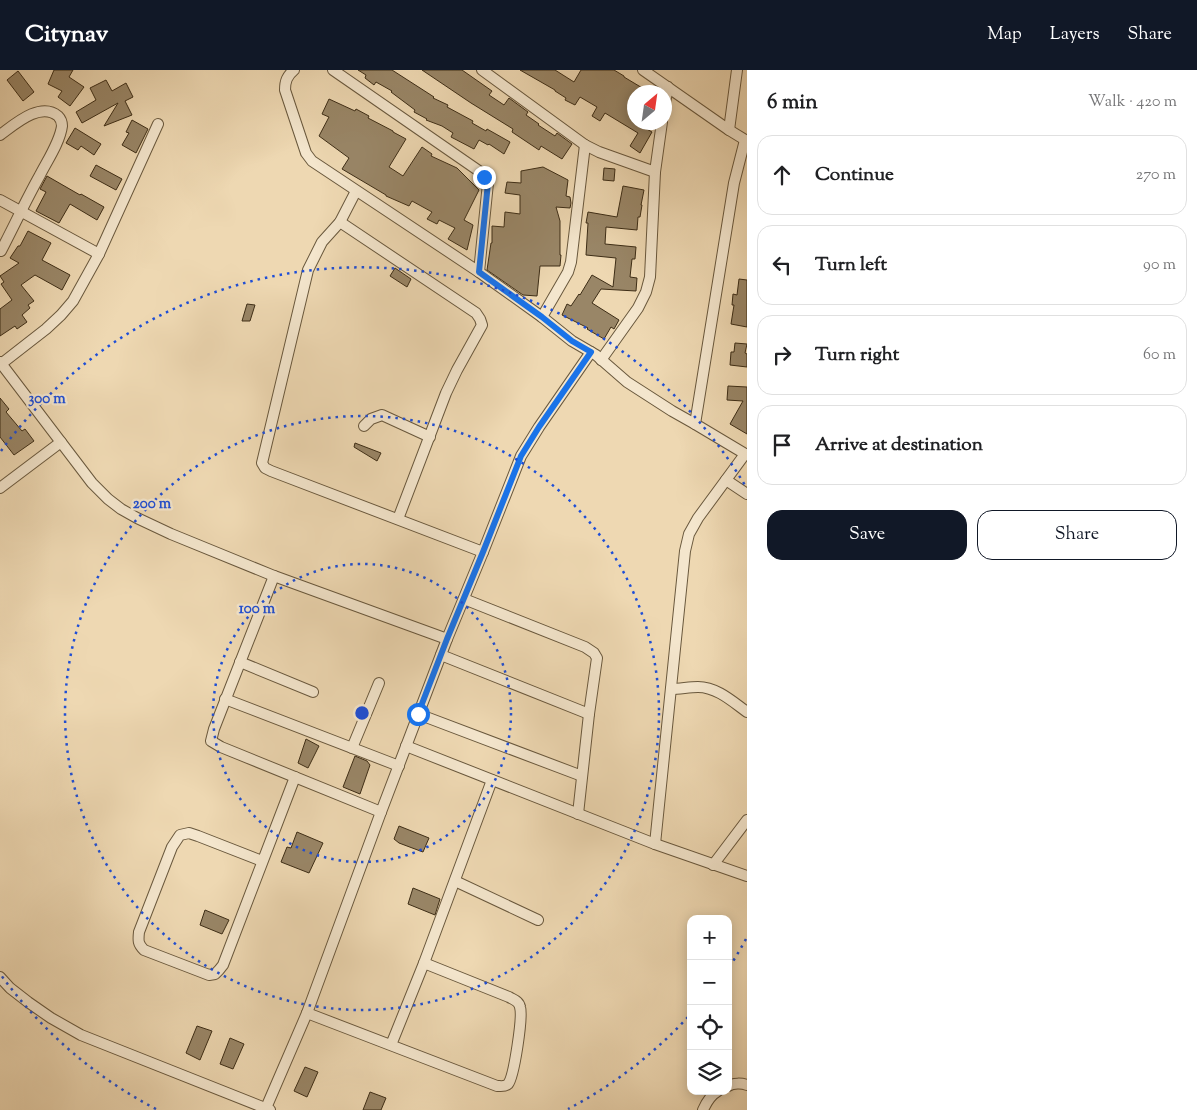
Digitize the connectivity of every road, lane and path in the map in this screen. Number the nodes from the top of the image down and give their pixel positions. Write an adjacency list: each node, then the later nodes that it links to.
1 (294, 70): 15 (street)
2 (333, 70): 21 (street)
3 (482, 70): 13 (street)
4 (737, 70): 10 (street)
5 (647, 71): 6 (street)
6 (665, 85)
7 (672, 90): 10 (street)
8 (158, 124): 20 (street)
9 (661, 130): 14 (street)
10 (729, 130): 12 (street)
11 (0, 135): 17 (street)
12 (746, 140): 26 (street)
13 (585, 145): 14 (street); 22 (street)
14 (655, 172): 24 (street)
15 (356, 191): 18 (street); 21 (street)
16 (0, 200): 17 (street)
17 (21, 212): 19 (street); 20 (street)
18 (340, 222): 28 (street); 34 (street)
19 (1, 251)
20 (99, 254): 25 (street)
21 (479, 272): 22 (street)
22 (542, 317): 23 (street)
23 (591, 352): 24 (street); 35 (street)
24 (601, 360): 26 (street)
25 (1, 363): 29 (street)
26 (695, 424): 30 (street)
27 (364, 426): 28 (street)
28 (430, 437): 34 (street)
29 (61, 442): 32 (street); 36 (street)
30 (746, 455): 31 (street)
31 (726, 480): 33 (street); 42 (street)
32 (0, 488)
33 (747, 494)
34 (398, 519): 35 (street)
35 (483, 552): 37 (street)
36 (274, 576): 38 (street); 40 (street)
37 (464, 599): 38 (street); 47 (street)
38 (447, 639): 39 (street)
39 (441, 655): 46 (street); 47 (street)
40 (240, 662): 43 (street); 44 (street)
41 (379, 682): 49 (street)
42 (671, 690): 45 (street); 57 (street)
43 (313, 692)
44 (225, 699): 49 (street); 52 (street)
45 (747, 712)
46 (418, 714): 48 (street); 51 (street)
47 (589, 714): 51 (street)
48 (406, 746): 50 (street); 53 (street)
49 (352, 748): 50 (street)
50 (399, 766): 54 (street)
51 (582, 776): 55 (street)
52 (295, 777): 54 (street); 58 (street)
53 (492, 780): 55 (street); 61 (street)
54 (381, 812): 65 (street)
55 (578, 814): 57 (street)
56 (747, 820): 59 (street)
57 (655, 844): 59 (street)
58 (262, 861): 58 (street)
59 (713, 865): 60 (street)
60 (747, 876)
61 (455, 881): 62 (street); 63 (street)
62 (538, 920)
63 (424, 962): 66 (street); 66 (street)
64 (0, 977): 70 (street)
65 (307, 1013): 66 (street); 70 (street)
66 (391, 1045)
67 (746, 1082): 68 (street)
68 (732, 1084)
69 (713, 1095): 71 (street)
70 (268, 1109)
71 (703, 1110)

